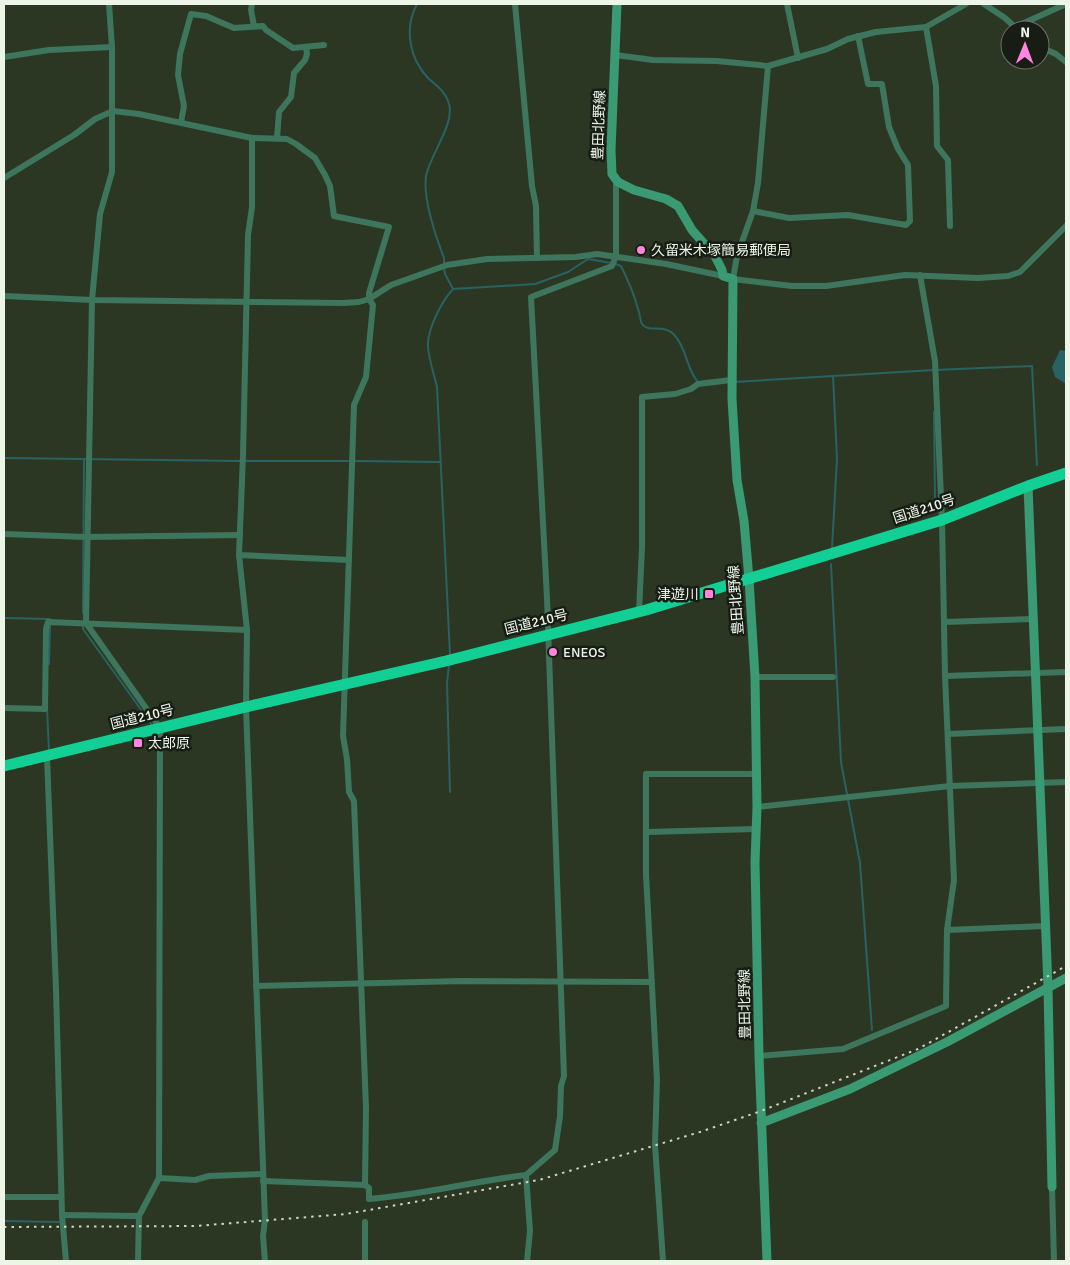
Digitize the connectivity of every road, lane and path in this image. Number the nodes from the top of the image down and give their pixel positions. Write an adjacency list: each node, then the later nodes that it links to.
1 (109, 4): 15 (street)
2 (252, 4): 11 (street)
3 (515, 4): 33 (street)
4 (617, 4): 18 (main road, 豊田北野線)
5 (786, 4): 20 (street)
6 (966, 4): 12 (street)
7 (984, 4): 9 (street)
8 (1066, 4): 10 (street)
9 (1005, 20)
10 (1033, 20)
11 (254, 26): 16 (street); 24 (street)
12 (926, 27): 13 (street); 30 (street)
13 (858, 36): 20 (street); 29 (street)
14 (324, 45): 16 (street)
15 (112, 47): 19 (street); 23 (street)
16 (306, 47): 26 (street)
17 (1050, 51): 21 (street)
18 (616, 55): 22 (street); 28 (main road, 豊田北野線)
19 (4, 56)
20 (798, 58): 22 (street)
21 (1066, 62)
22 (768, 66): 29 (street)
23 (113, 111): 24 (street); 27 (street); 39 (street)
24 (181, 122): 25 (street)
25 (252, 138): 26 (street); 40 (street)
26 (278, 138): 38 (street)
27 (4, 178)
28 (616, 180): 32 (street); 35 (main road)
29 (753, 211): 36 (street)
30 (950, 226)
31 (1066, 226): 34 (street)
32 (616, 256): 33 (street); 35 (street); 56 (street)
33 (537, 258): 38 (street)
34 (920, 275): 36 (street); 44 (street)
35 (723, 276): 36 (main road)
36 (733, 279): 41 (main road, 豊田北野線)
37 (4, 296): 39 (street)
38 (369, 298): 40 (street); 49 (street)
39 (92, 300): 40 (street); 47 (street)
40 (246, 301): 46 (street)
41 (731, 380): 50 (main road, 豊田北野線); 51 (street)
42 (1066, 473): 43 (highway, 国道210号)
43 (1028, 486): 44 (highway, 国道210号); 52 (main road)
44 (942, 520): 50 (highway, 国道210号); 53 (street)
45 (4, 534): 47 (street)
46 (240, 535): 47 (street); 48 (street)
47 (87, 537): 54 (street)
48 (239, 555): 49 (street); 55 (street)
49 (349, 560): 62 (street)
50 (749, 579): 51 (highway, 国道210号); 61 (main road, 豊田北野線)
51 (639, 612): 56 (highway, 国道210号)
52 (1034, 619): 53 (street); 57 (main road)
53 (944, 622): 59 (street)
54 (86, 623): 55 (street); 64 (street); 65 (street)
55 (247, 630): 63 (street)
56 (548, 635): 62 (highway, 国道210号); 81 (street)
57 (1036, 672): 58 (street); 59 (street); 67 (main road)
58 (1066, 672)
59 (945, 676): 68 (street)
60 (834, 677): 61 (street)
61 (755, 678): 71 (main road, 豊田北野線)
62 (345, 683): 63 (highway, 国道210号); 83 (street)
63 (246, 707): 65 (highway, 国道210号); 84 (street)
64 (4, 708)
65 (160, 728): 69 (highway, 国道210号); 89 (street)
66 (1066, 729): 67 (street)
67 (1038, 730): 68 (street); 73 (main road)
68 (948, 734): 74 (street)
69 (47, 757): 70 (highway, 国道210号); 94 (street)
70 (4, 766)
71 (756, 774): 75 (main road, 豊田北野線); 77 (street)
72 (1066, 782): 73 (street)
73 (1039, 783): 74 (street); 78 (main road)
74 (950, 786): 75 (street); 79 (street)
75 (757, 807): 76 (main road, 豊田北野線)
76 (756, 829): 77 (street); 86 (main road, 豊田北野線)
77 (647, 832): 82 (street)
78 (1045, 926): 79 (street); 85 (main road)
79 (947, 930): 86 (street)
80 (1066, 978): 85 (main road)
81 (560, 982): 82 (street); 83 (street); 88 (street)
82 (651, 982): 103 (street)
83 (361, 983): 84 (street); 91 (street)
84 (256, 986): 90 (street)
85 (1048, 987): 87 (main road); 92 (main road)
86 (759, 1056): 87 (main road, 豊田北野線)
87 (761, 1124): 104 (main road, 豊田北野線)
88 (526, 1175): 91 (street); 102 (street)
89 (159, 1178): 90 (street); 96 (street)
90 (263, 1178): 91 (street); 100 (street)
91 (365, 1185)
92 (1052, 1187): 105 (street)
93 (4, 1197): 94 (street)
94 (62, 1197): 95 (street)
95 (62, 1215): 96 (street); 98 (street)
96 (139, 1216): 99 (street)
97 (365, 1222): 101 (street)
98 (66, 1261)
99 (138, 1261)
100 (265, 1261)
101 (365, 1261)
102 (527, 1261)
103 (663, 1261)
104 (767, 1261)
105 (1054, 1261)

